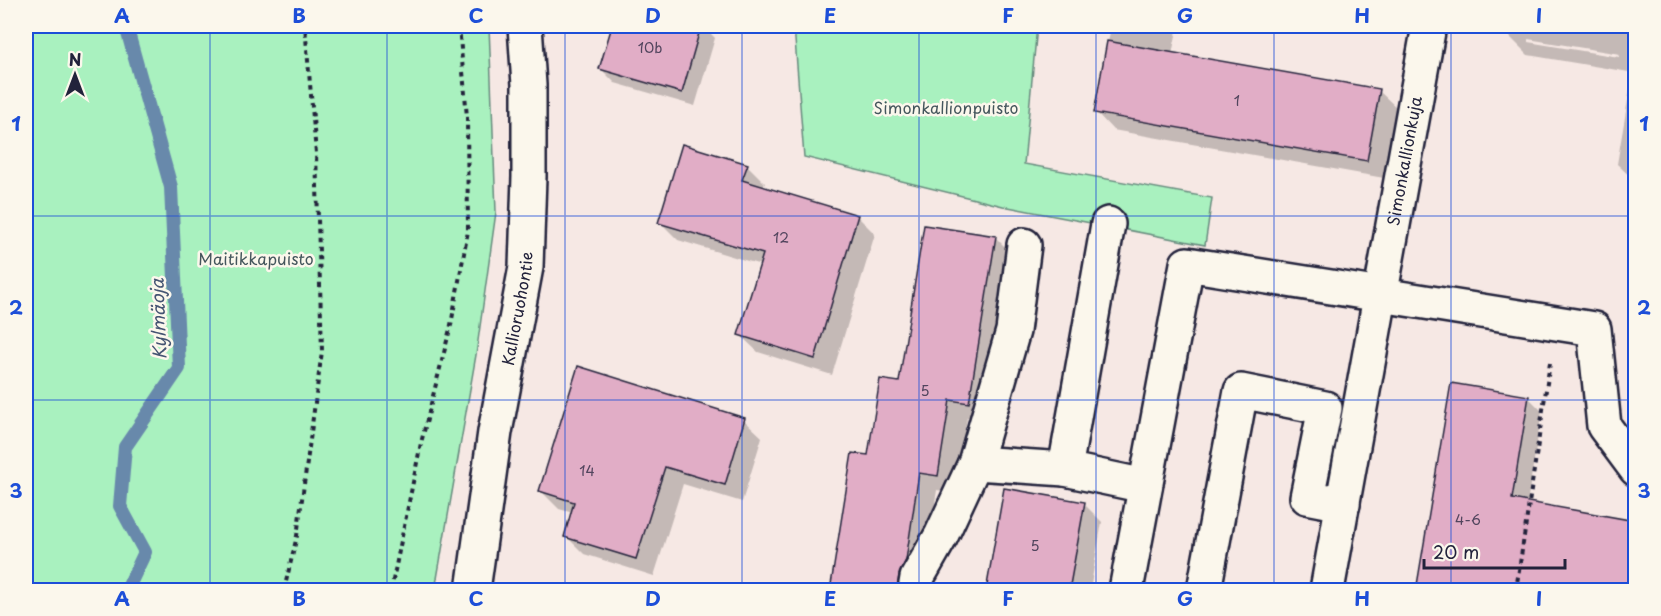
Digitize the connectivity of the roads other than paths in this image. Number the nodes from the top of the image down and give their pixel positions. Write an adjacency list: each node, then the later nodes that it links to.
1 (525, 26): 11 (street, Kallioruohontie)
2 (1428, 26): 5 (street, Simonkallionkuja)
3 (1108, 224): 7 (street)
4 (1024, 245): 6 (street)
5 (1380, 295): 8 (street); 9 (street); 10 (street, Simonkallionkuja)
6 (975, 463): 7 (street); 12 (street)
7 (1065, 469): 9 (street)
8 (1635, 469)
9 (1145, 486): 13 (street)
10 (1343, 504): 14 (street); 15 (street, Simonkallionkuja)
11 (473, 591)
12 (915, 591)
13 (1126, 591)
14 (1204, 591)
15 (1327, 591)

